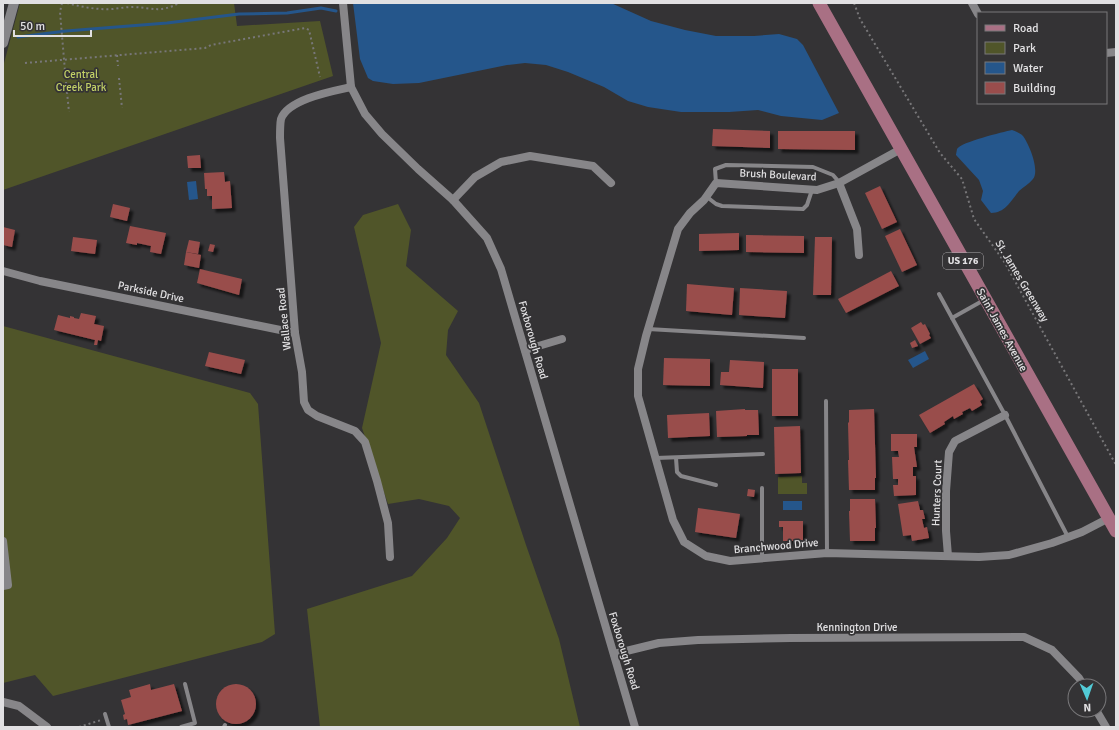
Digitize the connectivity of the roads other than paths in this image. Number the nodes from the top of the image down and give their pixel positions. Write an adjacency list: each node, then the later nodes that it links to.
1 (14, 3): 6 (street)
2 (343, 3): 7 (street, Foxborough Road)
3 (819, 3): 8 (main road, Saint James Avenue / US 176)
4 (972, 3): 5 (street)
5 (977, 12)
6 (3, 43)
7 (351, 87): 14 (street, Foxborough Road); 21 (street, Wallace Road)
8 (901, 149): 9 (street, Brush Boulevard); 18 (main road, Saint James Avenue / US 176)
9 (839, 182): 11 (lane); 12 (street, Brush Boulevard); 15 (street)
10 (611, 183): 14 (street)
11 (716, 183): 12 (street, Brush Boulevard); 13 (street, Branchwood Drive)
12 (812, 189): 13 (lane)
13 (707, 197): 20 (street, Branchwood Drive)
14 (453, 200): 24 (street, Foxborough Road)
15 (859, 255)
16 (3, 271): 21 (street, Parkside Drive)
17 (940, 294): 19 (lane)
18 (985, 300): 19 (lane); 32 (main road, Saint James Avenue / US 176)
19 (952, 318): 26 (lane)
20 (648, 329): 22 (lane); 28 (street, Branchwood Drive)
21 (295, 333): 38 (street, Wallace Road)
22 (804, 338)
23 (562, 339): 24 (street)
24 (525, 350): 41 (street, Foxborough Road)
25 (826, 401): 36 (lane)
26 (1005, 415): 34 (lane); 37 (street, Hunters Court)
27 (763, 454): 29 (lane)
28 (656, 458): 29 (lane); 39 (street, Branchwood Drive)
29 (676, 458): 30 (lane)
30 (716, 485)
31 (762, 488): 39 (lane)
32 (1109, 518): 33 (main road, Saint James Avenue / US 176); 34 (street, Branchwood Drive)
33 (1116, 531)
34 (1068, 537): 37 (street, Branchwood Drive)
35 (3, 541): 40 (street)
36 (828, 553): 37 (street, Branchwood Drive); 39 (street, Branchwood Drive)
37 (948, 556)
38 (390, 557)
39 (762, 558)
40 (3, 586)
41 (614, 654): 42 (street, Kennington Drive); 50 (street, Foxborough Road)
42 (1079, 678)
43 (186, 684): 49 (lane)
44 (3, 702): 47 (street)
45 (105, 714): 48 (lane)
46 (1101, 718): 51 (street)
47 (47, 727)
48 (109, 727)
49 (181, 727)
50 (635, 727)
51 (1106, 727)

